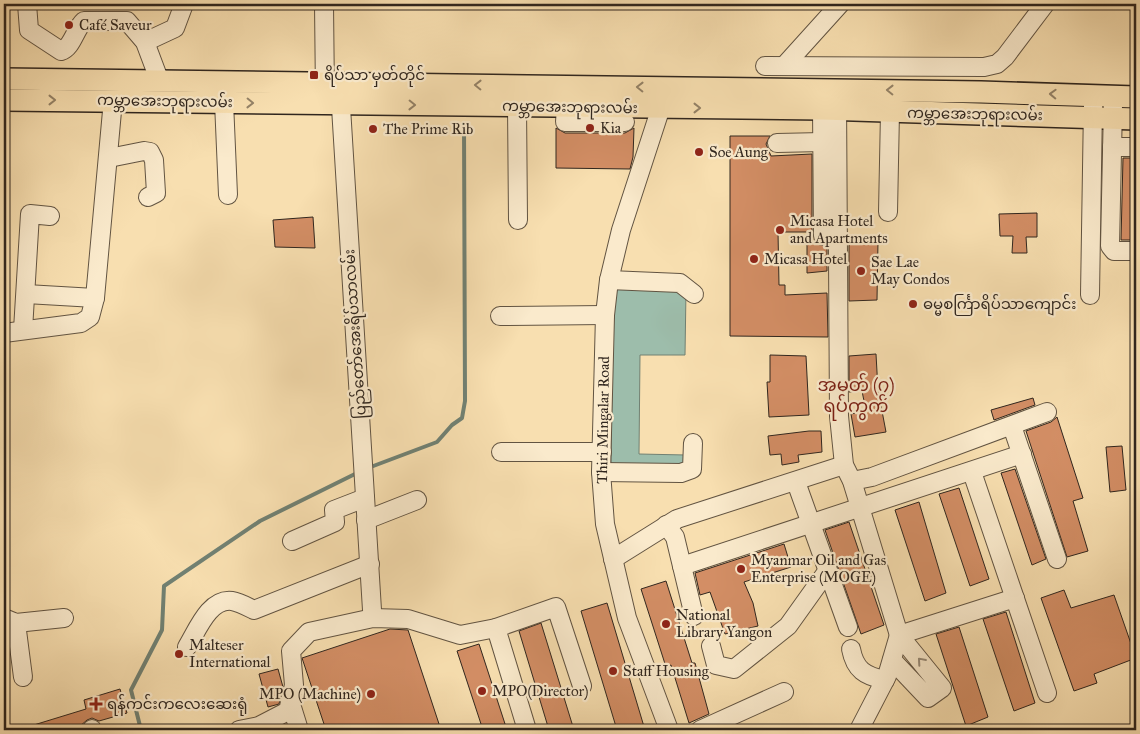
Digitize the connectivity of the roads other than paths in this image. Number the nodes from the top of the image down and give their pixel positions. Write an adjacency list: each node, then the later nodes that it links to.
1 (27, 4): 6 (street)
2 (184, 4): 6 (street)
3 (324, 4): 12 (street, ပြည်တော်အေးရိပ်သာလမ်း)
4 (840, 4): 8 (street)
5 (1045, 4): 8 (street)
6 (145, 42): 11 (street)
7 (765, 66): 8 (street)
8 (784, 66)
9 (4, 79): 11 (main road, ကမ္ဘာအေးဘုရားလမ်း)
10 (666, 88): 12 (main road, ကမ္ဘာအေးဘုရားလမ်း, one-way to 12); 18 (main road, ကမ္ဘာအေးဘုရားလမ်း); 21 (street, Thiri Mingalar Road)
11 (160, 91): 12 (main road, ကမ္ဘာအေးဘုရားလမ်း); 16 (main road, ကမ္ဘာအေးဘုရားလမ်း); 17 (main road, ကမ္ဘာအေးဘုရားလမ်း)
12 (333, 94): 17 (main road, ကမ္ဘာအေးဘုရားလမ်း, one-way to 12); 19 (main road, ကမ္ဘာအေးဘုရားလမ်း, one-way to 19); 58 (street, ပြည်တော်အေးရိပ်သာလမ်း)
13 (1103, 96): 14 (main road, ကမ္ဘာအေးဘုရားလမ်း); 18 (main road, ကမ္ဘာအေးဘုရားလမ်း, one-way to 18); 23 (street)
14 (1136, 97)
15 (4, 100): 16 (main road, ကမ္ဘာအေးဘုရားလမ်း, one-way to 16)
16 (113, 100): 30 (street)
17 (224, 102): 31 (street)
18 (832, 103): 21 (main road, ကမ္ဘာအေးဘုရားလမ်း, one-way to 18); 22 (main road, ကမ္ဘာအေးဘုရားလမ်း); 26 (street); 36 (street)
19 (518, 106): 20 (main road, ကမ္ဘာအေးဘုရားလမ်း); 35 (street)
20 (566, 107): 21 (main road, ကမ္ဘာအေးဘုရားလမ်း); 25 (street)
21 (661, 108): 38 (street, Thiri Mingalar Road)
22 (890, 112): 23 (main road, ကမ္ဘာအေးဘုရားလမ်း); 33 (street)
23 (1102, 117): 24 (main road, ကမ္ဘာအေးဘုရားလမ်း); 28 (street); 41 (street)
24 (1136, 118)
25 (625, 122)
26 (822, 142): 27 (street); 36 (street)
27 (778, 143)
28 (1112, 147): 29 (street); 37 (street)
29 (1136, 147)
30 (109, 158): 32 (street); 42 (street)
31 (228, 195)
32 (148, 197)
33 (888, 212)
34 (50, 216): 39 (street)
35 (518, 220)
36 (838, 235): 53 (street)
37 (1136, 251)
38 (609, 280): 40 (street); 43 (street, Thiri Mingalar Road)
39 (26, 294): 42 (street); 45 (street)
40 (694, 294)
41 (1090, 295)
42 (95, 298): 45 (street)
43 (604, 315): 44 (street); 51 (street, Thiri Mingalar Road)
44 (500, 316)
45 (23, 330): 46 (street)
46 (4, 333)
47 (1047, 412): 48 (street)
48 (1012, 426): 52 (street); 56 (street)
49 (693, 443): 54 (street)
50 (501, 452): 51 (street)
51 (602, 452): 54 (street, Thiri Mingalar Road)
52 (1022, 454): 55 (street); 66 (street)
53 (844, 465): 56 (street); 57 (street)
54 (601, 472): 65 (street, Thiri Mingalar Road)
55 (972, 472): 60 (street); 70 (street)
56 (852, 481): 60 (street)
57 (796, 482): 62 (street); 63 (street)
58 (365, 498): 61 (street, ပြည်တော်အေးရိပ်သာလမ်း); 64 (street)
59 (417, 500): 61 (street)
60 (860, 506): 62 (street); 77 (street)
61 (366, 520): 67 (street, ပြည်တော်အေးရိပ်သာလမ်း)
62 (811, 522): 68 (street); 69 (street)
63 (666, 525): 65 (street); 68 (street)
64 (292, 541)
65 (613, 559): 91 (street, Thiri Mingalar Road)
66 (1056, 559)
67 (370, 564): 71 (street, ပြည်တော်အေးရိပ်သာလမ်း); 79 (street)
68 (682, 566): 72 (street)
69 (828, 570): 75 (street); 78 (street)
70 (1015, 598): 77 (street); 86 (street)
71 (372, 610)
72 (694, 616)
73 (64, 618): 74 (street)
74 (10, 620): 82 (street)
75 (848, 627)
76 (496, 628): 84 (street); 87 (street); 90 (street)
77 (899, 635): 81 (street); 81 (street, one-way to 77)
78 (711, 646)
79 (186, 647)
80 (851, 649): 83 (street)
81 (892, 660): 83 (street)
82 (23, 676)
83 (885, 680): 93 (street)
84 (582, 686)
85 (784, 692): 92 (street)
86 (1047, 693)
87 (290, 701): 88 (street); 89 (street)
88 (240, 730)
89 (299, 730)
90 (527, 730)
91 (669, 730)
92 (700, 730)
93 (859, 730)

